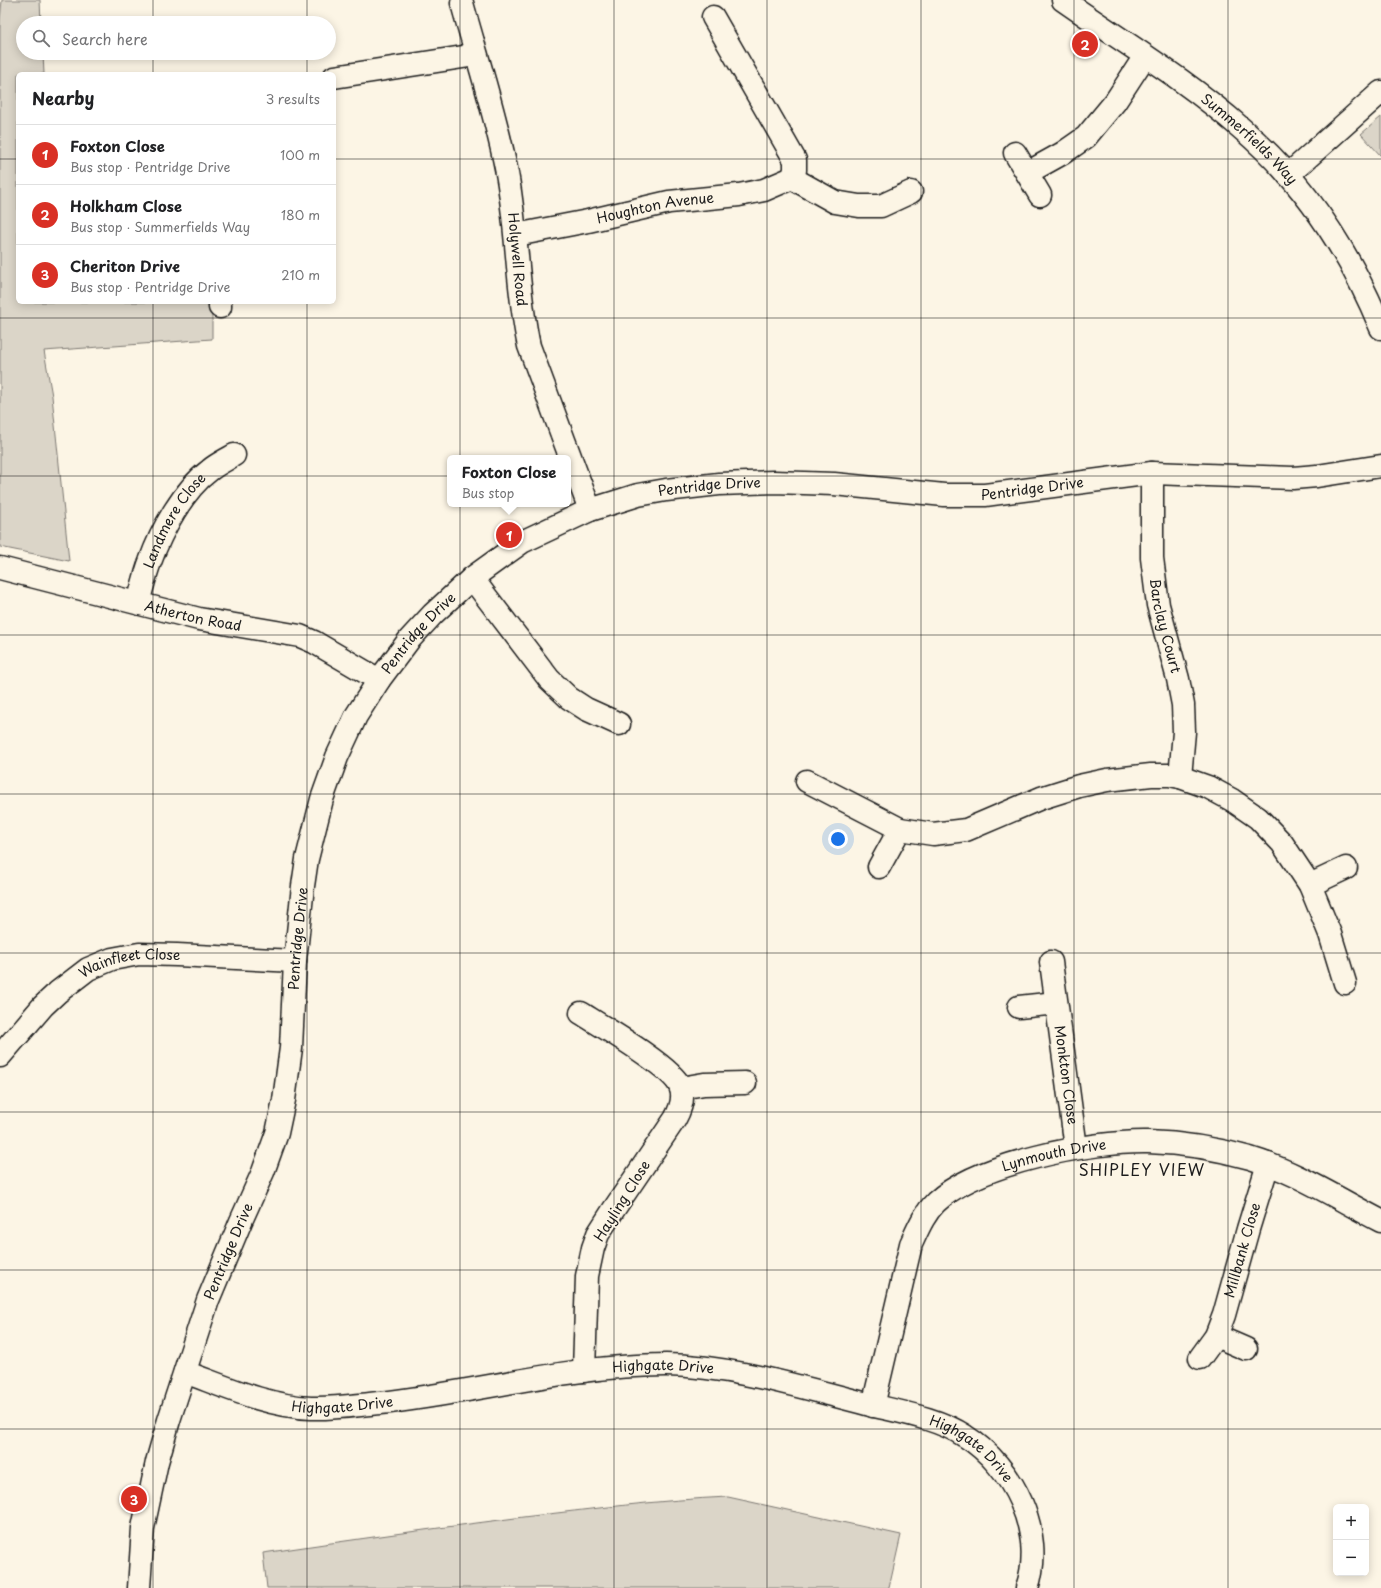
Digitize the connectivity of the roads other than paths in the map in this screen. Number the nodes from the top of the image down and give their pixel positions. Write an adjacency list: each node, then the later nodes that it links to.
1 (1063, 0): 5 (street, Summerfields Way)
2 (462, 3): 4 (street, Holywell Road)
3 (713, 17): 11 (street)
4 (476, 55): 6 (street); 14 (street, Holywell Road)
5 (1146, 56): 9 (street); 10 (street, Summerfields Way)
6 (336, 77)
7 (1381, 92): 10 (street)
8 (1015, 153): 9 (street)
9 (1027, 173): 13 (street)
10 (1288, 175): 15 (street, Summerfields Way)
11 (792, 178): 12 (street); 14 (street, Houghton Avenue)
12 (911, 192)
13 (1040, 195)
14 (516, 235): 17 (street, Holywell Road)
15 (1381, 328)
16 (234, 455): 24 (street, Landmere Close)
17 (570, 455)
18 (571, 459): 21 (street, Holywell Road)
19 (1381, 466): 20 (street, Pentridge Drive)
20 (1152, 473): 21 (street, Pentridge Drive); 27 (street, Barclay Court)
21 (590, 510): 23 (street, Pentridge Drive)
22 (0, 568): 24 (street, Atherton Road)
23 (472, 578): 25 (street, Pentridge Drive); 26 (street)
24 (138, 603): 25 (street, Atherton Road)
25 (379, 680): 33 (street, Pentridge Drive)
26 (619, 724)
27 (1180, 777): 29 (street); 32 (street)
28 (807, 781): 29 (street)
29 (900, 829): 30 (street)
30 (879, 867)
31 (1346, 868): 32 (street)
32 (1310, 885): 35 (street)
33 (295, 961): 39 (street, Wainfleet Close); 49 (street, Pentridge Drive)
34 (1051, 962): 36 (street, Monkton Close)
35 (1346, 983)
36 (1056, 1002): 37 (street); 42 (street, Monkton Close)
37 (1019, 1007)
38 (581, 1013): 41 (street)
39 (0, 1056)
40 (745, 1083): 41 (street)
41 (681, 1088): 48 (street, Hayling Close)
42 (1076, 1148): 43 (street, Lynmouth Drive); 50 (street, Lynmouth Drive)
43 (1268, 1164): 44 (street, Lynmouth Drive); 45 (street, Millbank Close)
44 (1381, 1221)
45 (1216, 1336): 46 (street); 47 (street, Millbank Close)
46 (1246, 1349)
47 (1200, 1358)
48 (584, 1371): 49 (street, Highgate Drive); 50 (street, Highgate Drive)
49 (184, 1372): 51 (street, Pentridge Drive)
50 (873, 1406): 52 (street, Highgate Drive)
51 (139, 1588)
52 (1027, 1588)

